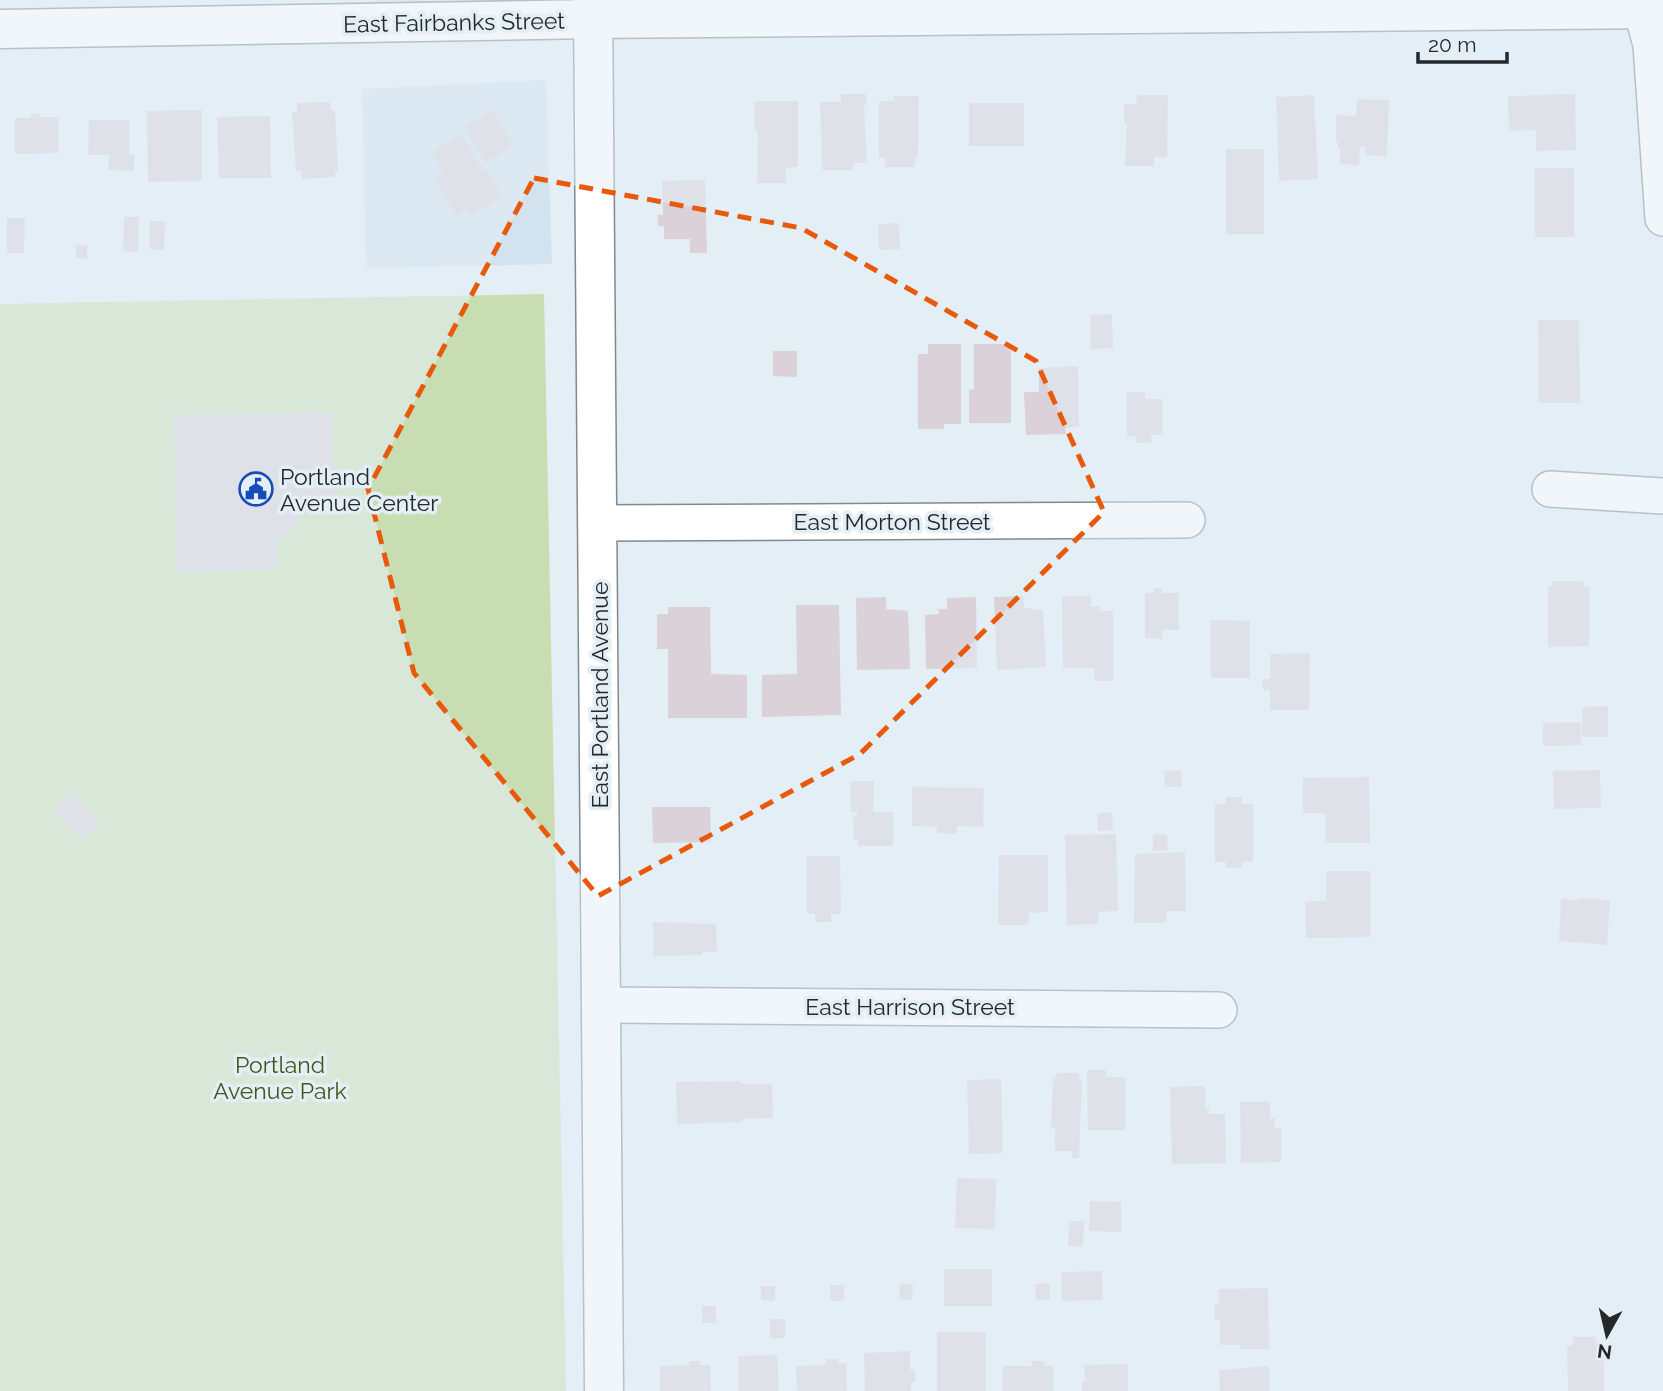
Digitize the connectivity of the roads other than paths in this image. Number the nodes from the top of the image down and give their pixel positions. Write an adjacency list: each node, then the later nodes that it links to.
1 (1648, 6): 2 (street, East Fairbanks Street); 4 (street)
2 (593, 10): 3 (street, East Fairbanks Street); 8 (street, East Portland Avenue)
3 (0, 29)
4 (1663, 218)
5 (1550, 489): 6 (street)
6 (1663, 496)
7 (1187, 520): 8 (street, East Morton Street)
8 (597, 523): 9 (street, East Portland Avenue)
9 (601, 1004): 10 (street, East Harrison Street); 11 (street, East Portland Avenue)
10 (1219, 1010)
11 (604, 1391)

